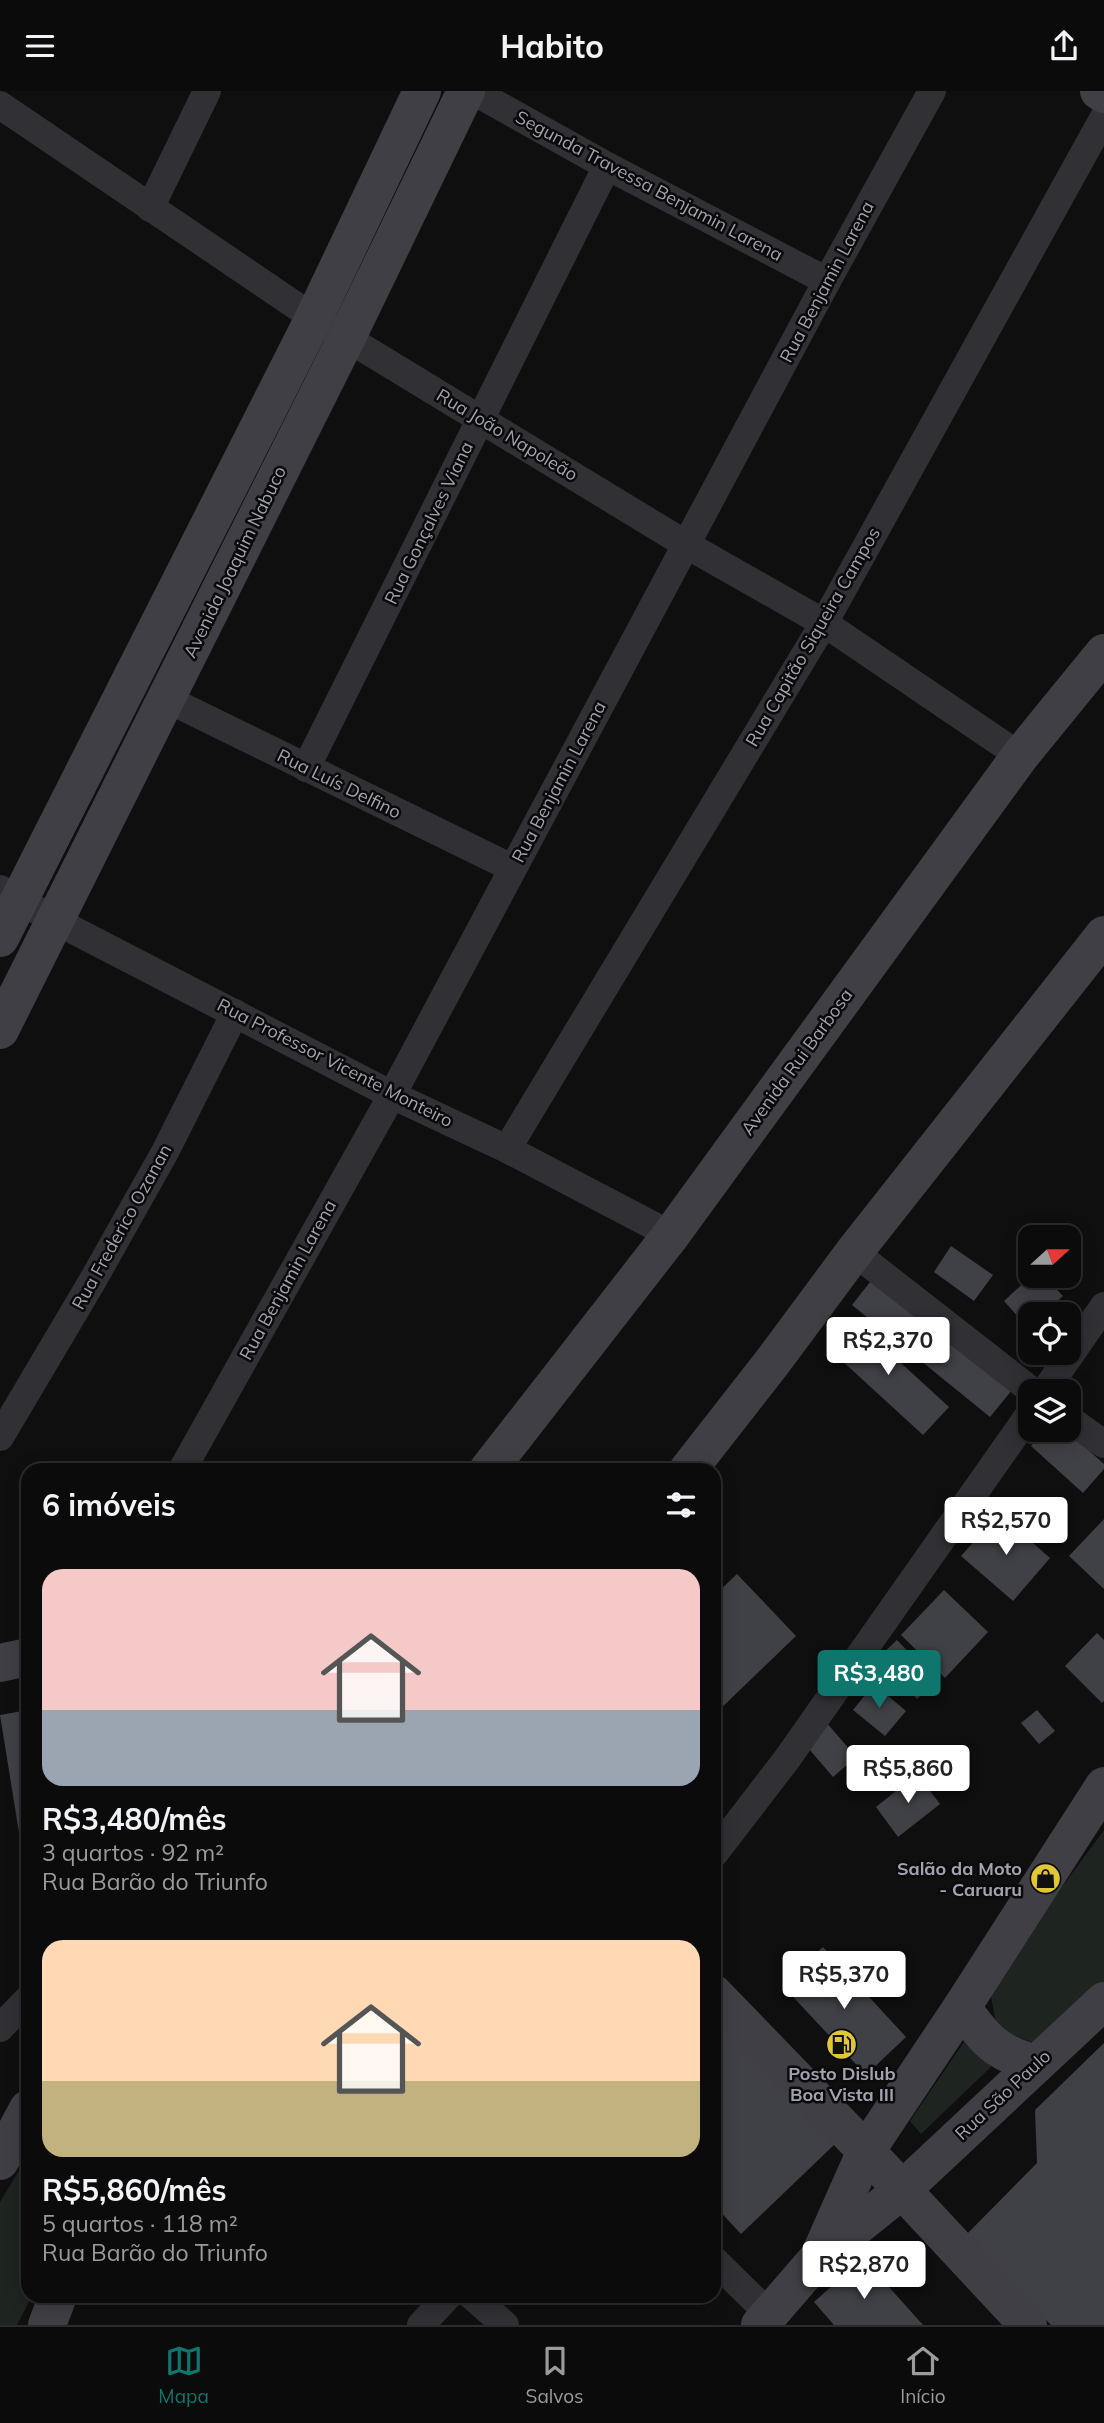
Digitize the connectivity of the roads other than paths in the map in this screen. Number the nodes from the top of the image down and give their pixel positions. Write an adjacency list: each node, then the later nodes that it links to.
1 (207, 91): 11 (street)
2 (422, 91): 13 (street)
3 (466, 91): 14 (street, Avenida Joaquim Nabuco)
4 (472, 91): 10 (street, Segunda Travessa Benjamin Larena)
5 (932, 91): 12 (street, Rua Benjamin Larena)
6 (1099, 91): 7 (street)
7 (1104, 94)
8 (0, 105): 11 (street, Rua João Napoleão)
9 (1104, 117): 17 (street, Rua Capitão Siqueira Campos)
10 (607, 166): 12 (street, Segunda Travessa Benjamin Larena); 15 (street, Rua Gonçalves Viana)
11 (149, 208): 13 (street, Rua João Napoleão)
12 (827, 281): 16 (street, Rua Benjamin Larena)
13 (314, 318): 14 (street, Rua João Napoleão); 23 (street)
14 (346, 339): 15 (street, Rua João Napoleão); 19 (street, Avenida Joaquim Nabuco)
15 (480, 419): 16 (street, Rua João Napoleão); 21 (street, Rua Gonçalves Viana)
16 (687, 545): 17 (street, Rua João Napoleão); 22 (street, Rua Benjamin Larena)
17 (824, 623): 20 (street, Rua João Napoleão); 30 (street, Rua Capitão Siqueira Campos)
18 (1104, 653): 20 (street, Avenida Rui Barbosa)
19 (167, 699): 21 (street, Rua Luís Delfino); 24 (street, Avenida Joaquim Nabuco)
20 (1020, 756): 31 (street, Avenida Rui Barbosa)
21 (306, 768): 22 (street, Rua Luís Delfino)
22 (512, 868): 29 (street, Rua Benjamin Larena)
23 (10, 894): 24 (street, Rua Professor Vicente Monteiro); 26 (street)
24 (56, 921): 27 (street, Rua Professor Vicente Monteiro); 28 (street, Avenida Joaquim Nabuco)
25 (1104, 935): 32 (street)
26 (0, 938)
27 (235, 1013): 29 (street, Rua Professor Vicente Monteiro); 38 (street, Rua Frederico Ozanan)
28 (0, 1030)
29 (392, 1095): 30 (street, Rua Professor Vicente Monteiro); 40 (street, Rua Benjamin Larena)
30 (507, 1149): 31 (street, Rua Professor Vicente Monteiro)
31 (671, 1235): 41 (street, Avenida Rui Barbosa)
32 (855, 1252): 35 (street); 42 (street)
33 (1104, 1307): 34 (street)
34 (1053, 1379)
35 (1018, 1380)
36 (1081, 1428): 39 (street)
37 (1018, 1430): 46 (street)
38 (0, 1437)
39 (1104, 1444)
40 (186, 1463)
41 (493, 1463)
42 (693, 1463)
43 (21, 1658): 44 (street)
44 (0, 1663)
45 (1104, 1786): 52 (street)
46 (721, 1844)
47 (21, 1986): 48 (street)
48 (0, 2001)
49 (721, 2001): 56 (street)
50 (1104, 2001): 54 (street, Rua São Paulo)
51 (21, 2006): 53 (street)
52 (962, 2007): 54 (street); 56 (street)
53 (0, 2028)
54 (1036, 2064): 58 (street, Rua São Paulo)
55 (21, 2122): 57 (street)
56 (866, 2151): 58 (street); 59 (street)
57 (0, 2161)
58 (902, 2190): 59 (street, Rua São Paulo); 68 (street)
59 (819, 2257): 64 (street)
60 (721, 2268): 64 (street)
61 (55, 2303): 65 (street)
62 (441, 2303): 66 (street)
63 (480, 2303): 67 (street)
64 (764, 2320)
65 (47, 2325)
66 (421, 2325)
67 (505, 2325)
68 (1028, 2325)

